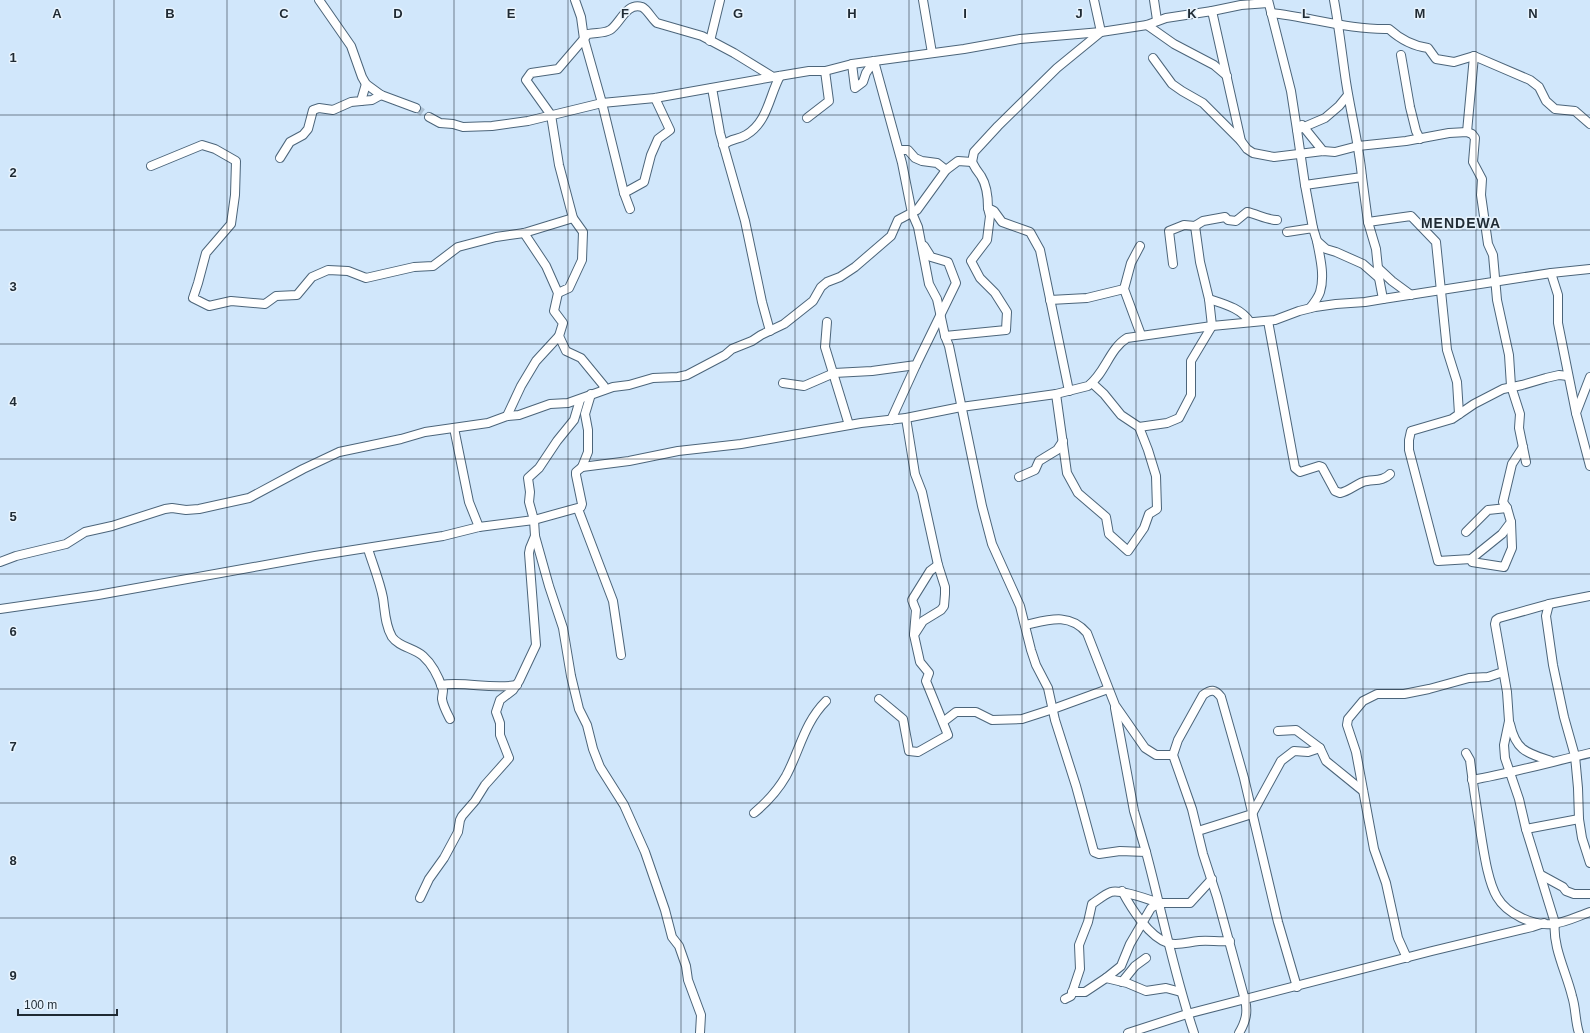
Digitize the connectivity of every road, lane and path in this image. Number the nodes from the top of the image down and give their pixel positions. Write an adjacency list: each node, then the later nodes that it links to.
1 (319, 0): 26 (street)
2 (575, 0): 15 (street)
3 (720, 0): 16 (street)
4 (923, 0): 17 (street)
5 (1094, 0): 14 (street)
6 (1154, 0): 11 (street)
7 (1334, 0): 12 (street)
8 (1268, 2): 9 (street); 10 (street)
9 (1212, 10): 11 (street); 24 (street)
10 (1271, 13): 12 (street); 38 (street)
11 (1157, 20): 13 (street)
12 (1338, 24): 19 (street); 28 (street)
13 (1147, 25): 14 (street); 24 (street)
14 (1101, 32): 17 (street); 48 (street)
15 (584, 39): 16 (street); 32 (street); 34 (street)
16 (710, 41): 25 (street)
17 (932, 53): 21 (street)
18 (1401, 55): 40 (street)
19 (1474, 56): 37 (street); 39 (street)
20 (1153, 58): 41 (street)
21 (874, 61): 22 (street); 22 (street); 44 (street)
22 (852, 64): 23 (street)
23 (825, 71): 25 (street); 36 (street)
24 (1227, 76): 41 (street)
25 (776, 77): 27 (street); 42 (street)
26 (366, 84): 29 (street); 31 (street)
27 (712, 88): 30 (street); 42 (street)
28 (1348, 94): 38 (street); 43 (street)
29 (381, 95): 31 (street); 33 (street)
30 (655, 98): 32 (street); 53 (street)
31 (361, 101): 47 (street)
32 (602, 103): 34 (street); 53 (street)
33 (416, 108)
34 (551, 115): 35 (street); 57 (street)
35 (429, 117)
36 (807, 118)
37 (1590, 124)
38 (1301, 129): 45 (street); 46 (street)
39 (1467, 132): 40 (street); 72 (street)
40 (1420, 139): 43 (street)
41 (1241, 141): 46 (street)
42 (724, 145): 86 (street)
43 (1358, 146): 45 (street); 51 (street)
44 (899, 150): 50 (street); 56 (street)
45 (1323, 151): 46 (street)
46 (1300, 154): 52 (street)
47 (280, 158)
48 (972, 162): 50 (street); 54 (street)
49 (151, 166): 63 (street)
50 (946, 170): 56 (street)
51 (1362, 177): 52 (street); 59 (street)
52 (1305, 185): 61 (street)
53 (624, 194): 55 (street)
54 (988, 208): 79 (street); 88 (street)
55 (630, 209)
56 (912, 213): 65 (street); 86 (street)
57 (573, 218): 63 (street); 75 (street)
58 (1277, 220): 60 (street)
59 (1368, 222): 68 (street); 74 (street)
60 (1195, 226): 67 (street); 77 (street)
61 (1313, 228): 62 (street); 64 (street)
62 (1287, 232)
63 (524, 233): 75 (street)
64 (1317, 241): 71 (street); 80 (street)
65 (921, 242): 81 (street); 81 (street)
66 (1140, 246): 73 (street)
67 (1173, 264)
68 (1378, 268): 71 (street); 76 (street)
69 (1590, 269): 70 (street)
70 (1552, 273): 72 (street); 92 (street)
71 (1379, 278): 78 (street)
72 (1495, 282): 74 (street); 96 (street)
73 (1124, 289): 79 (street); 89 (street)
74 (1440, 290): 76 (street); 103 (street)
75 (558, 293): 87 (street)
76 (1411, 295): 78 (street)
77 (1209, 299): 84 (street); 85 (street)
78 (1383, 299): 80 (street)
79 (1050, 300): 98 (street)
80 (1310, 308): 82 (street)
81 (941, 316): 88 (street); 90 (street)
82 (1268, 321): 84 (street); 116 (street)
83 (827, 322): 91 (street)
84 (1250, 322): 85 (street)
85 (1212, 326): 89 (street); 109 (street)
86 (770, 331): 97 (street)
87 (559, 336): 97 (street); 105 (street)
88 (945, 336): 102 (street)
89 (1141, 336): 95 (street)
90 (916, 365): 91 (street); 107 (street)
91 (834, 373): 94 (street); 108 (street)
92 (1568, 376): 96 (street); 104 (street)
93 (1590, 377): 104 (street)
94 (783, 383)
95 (1092, 383): 98 (street); 109 (street)
96 (1510, 386): 103 (street); 112 (street)
97 (603, 390): 99 (street)
98 (1069, 391): 100 (street)
99 (591, 394): 101 (street); 115 (street)
100 (1056, 394): 102 (street); 111 (street)
101 (580, 400): 105 (street); 120 (street)
102 (961, 407): 106 (street); 132 (street)
103 (1459, 414): 126 (street)
104 (1576, 414): 114 (street)
105 (507, 416): 110 (street)
106 (906, 418): 107 (street); 128 (street)
107 (891, 420): 108 (street)
108 (848, 425): 115 (street)
109 (1139, 427): 111 (street)
110 (454, 428): 122 (street); 127 (street)
111 (1063, 440): 117 (street)
112 (1523, 447): 113 (street); 118 (street)
113 (1526, 462)
114 (1590, 466)
115 (582, 467): 119 (street)
116 (1390, 474)
117 (1019, 477)
118 (1507, 508): 121 (street); 123 (street)
119 (578, 509): 120 (street); 134 (street)
120 (534, 520): 122 (street); 124 (street)
121 (1511, 522): 126 (street); 126 (street)
122 (479, 527): 125 (street)
123 (1466, 532)
124 (535, 536): 137 (street); 189 (street)
125 (368, 549): 131 (street); 136 (street)
126 (1471, 559)
127 (0, 562)
128 (938, 565): 133 (street); 133 (street)
129 (1590, 596): 130 (street)
130 (1549, 604): 135 (street); 153 (street)
131 (0, 609)
132 (1025, 625): 138 (street); 142 (street)
133 (914, 634): 145 (street)
134 (621, 655)
135 (1503, 672): 144 (street); 159 (street)
136 (441, 685): 137 (street); 143 (street)
137 (517, 685): 171 (street)
138 (1108, 688): 141 (street); 142 (street)
139 (879, 699): 145 (street)
140 (826, 701): 160 (street)
141 (1115, 705): 152 (street); 165 (street)
142 (1053, 710): 145 (street); 165 (street)
143 (450, 719)
144 (1509, 720): 151 (street); 157 (street)
145 (943, 722)
146 (1278, 731): 147 (street)
147 (1320, 748): 148 (street); 154 (street)
148 (1308, 752): 154 (street); 161 (street)
149 (1466, 753): 158 (street)
150 (1590, 753): 153 (street)
151 (1530, 754): 155 (street); 156 (street)
152 (1173, 755): 161 (street); 164 (street)
153 (1575, 756): 155 (street); 162 (street)
154 (1326, 761): 159 (street)
155 (1552, 761): 156 (street)
156 (1519, 770): 157 (street)
157 (1510, 773): 158 (street); 163 (street)
158 (1472, 780): 175 (street)
159 (1363, 791): 180 (street)
160 (754, 813)
161 (1252, 814): 164 (street); 183 (street)
162 (1579, 819): 163 (street); 166 (street)
163 (1526, 829): 167 (street)
164 (1198, 831): 168 (street)
165 (1146, 852): 172 (street)
166 (1590, 863)
167 (1541, 876): 170 (street); 176 (street)
168 (1212, 879): 172 (street); 177 (street)
169 (1122, 891): 172 (street); 174 (street); 184 (street)
170 (1590, 894)
171 (420, 898)
172 (1160, 904): 174 (street); 178 (street)
173 (1590, 912): 176 (street)
174 (1143, 922): 178 (street); 181 (street)
175 (1544, 923): 176 (street); 180 (street)
176 (1555, 923): 193 (street)
177 (1230, 941): 178 (street); 187 (street)
178 (1169, 944): 185 (street)
179 (1146, 958): 182 (street)
180 (1407, 958): 183 (street)
181 (1106, 978): 182 (street); 184 (street)
182 (1122, 982): 185 (street)
183 (1297, 986): 187 (street)
184 (1072, 992): 186 (street)
185 (1181, 992): 188 (street)
186 (1065, 999)
187 (1244, 1000): 188 (street); 192 (street)
188 (1187, 1014): 190 (street); 191 (street)
189 (700, 1033)
190 (1128, 1033)
191 (1194, 1033)
192 (1239, 1033)
193 (1579, 1033)

